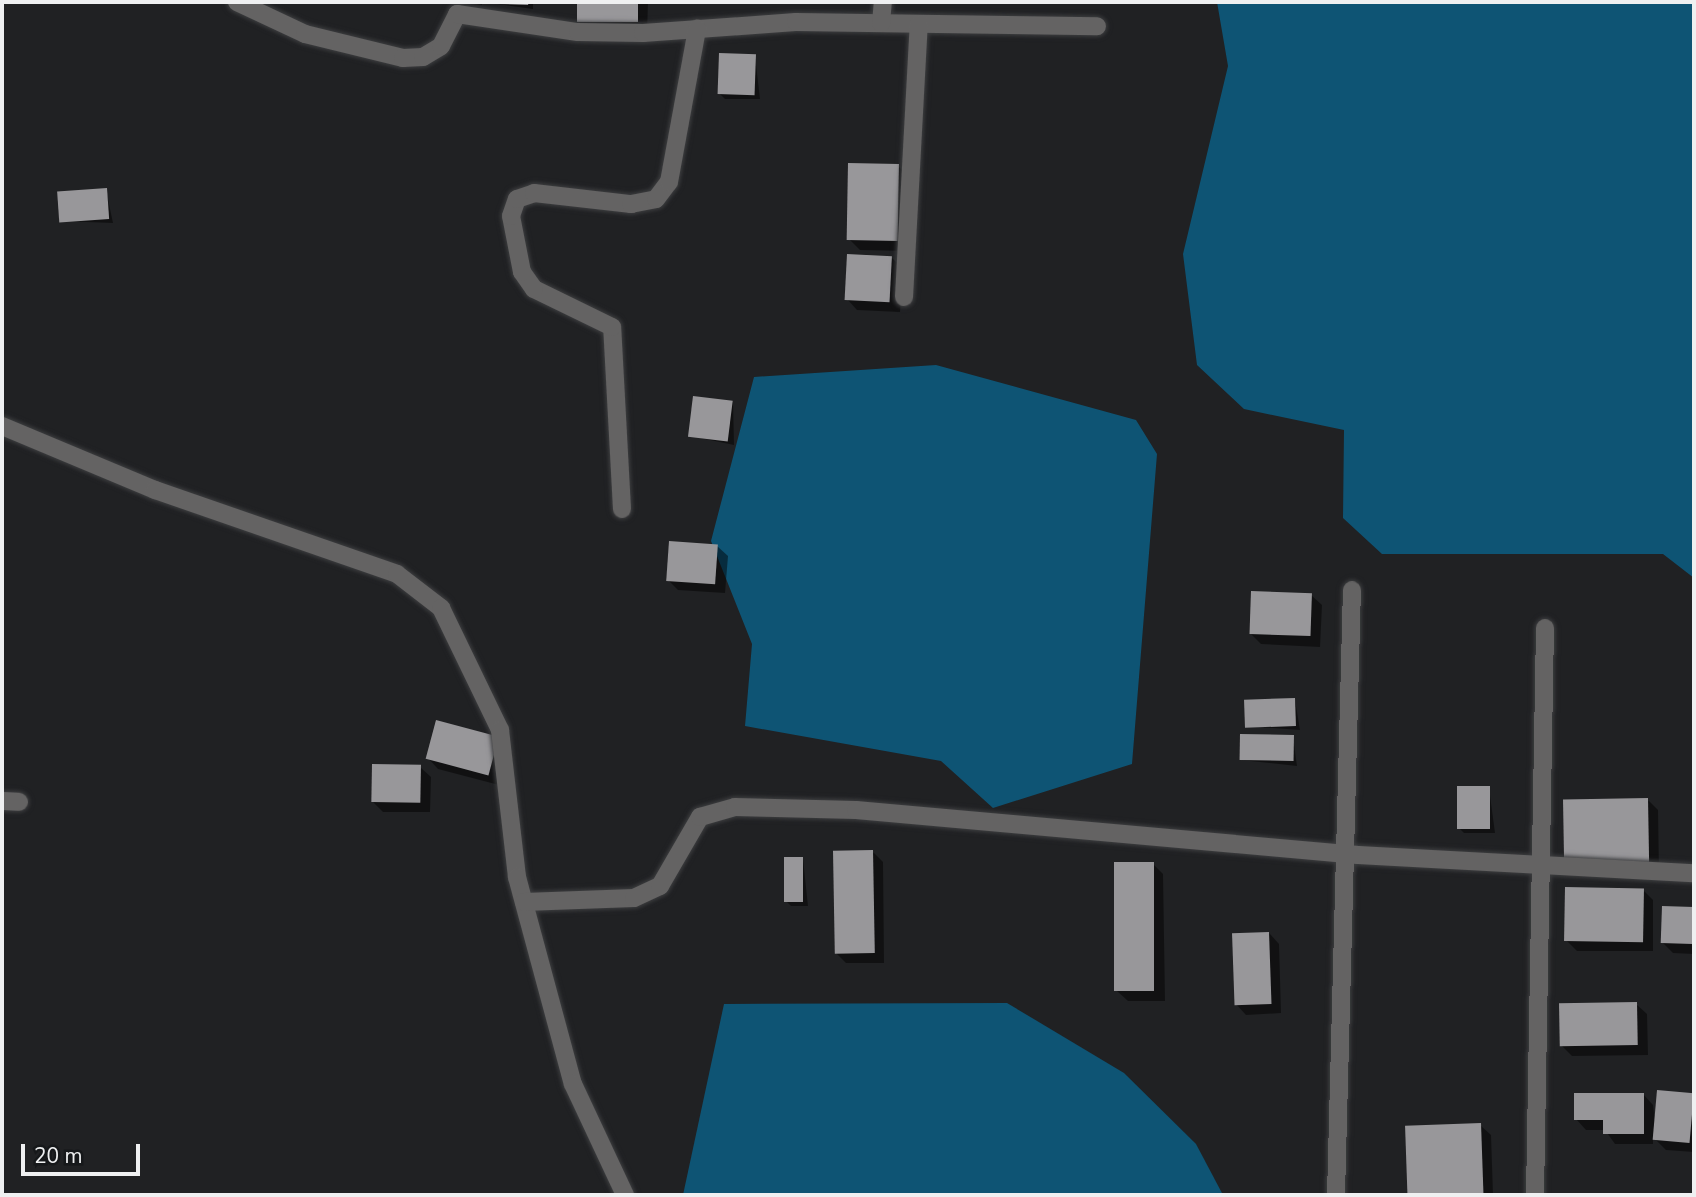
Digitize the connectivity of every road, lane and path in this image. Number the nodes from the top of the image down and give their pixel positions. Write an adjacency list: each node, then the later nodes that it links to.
1 (237, 2): 6 (street)
2 (883, 2): 3 (street)
3 (881, 23): 4 (street); 6 (street)
4 (919, 24): 5 (street); 7 (street)
5 (1097, 26)
6 (698, 29): 9 (street)
7 (904, 298)
8 (2, 426): 15 (street)
9 (622, 509)
10 (1352, 590): 12 (street)
11 (1545, 628): 13 (street)
12 (1341, 853): 13 (street); 15 (street); 17 (street)
13 (1540, 865): 14 (street); 18 (street)
14 (1694, 873)
15 (524, 902): 16 (street)
16 (625, 1195)
17 (1336, 1195)
18 (1535, 1195)

